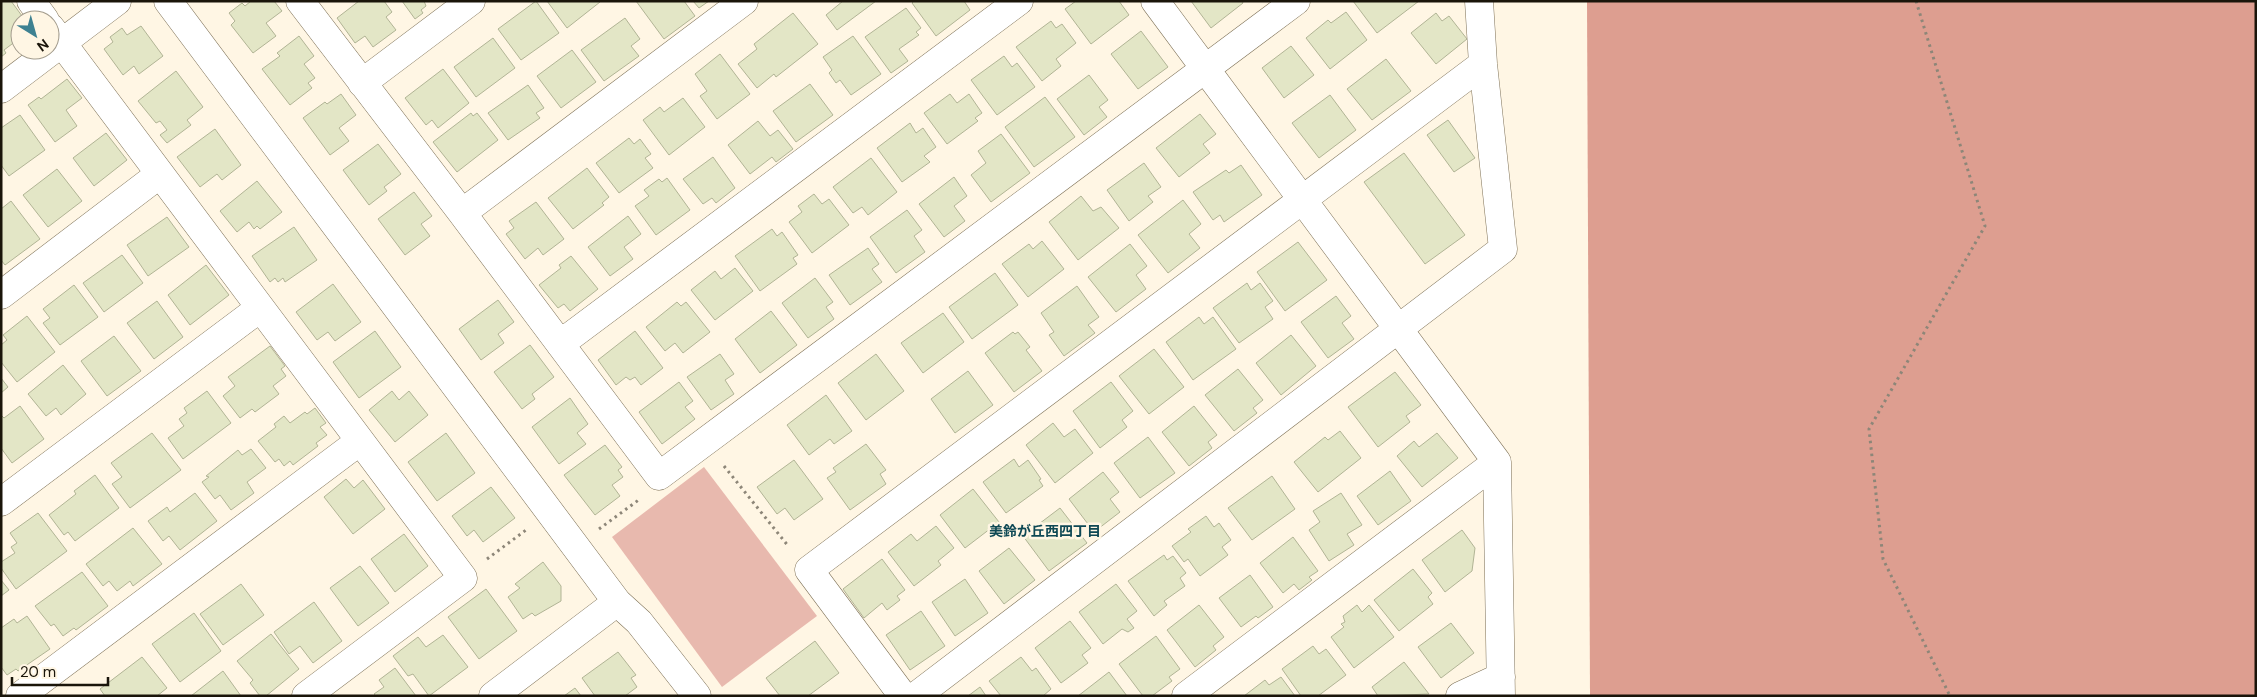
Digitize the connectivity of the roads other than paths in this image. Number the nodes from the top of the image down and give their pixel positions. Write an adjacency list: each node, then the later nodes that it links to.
1 (117, 1): 10 (street)
2 (300, 1): 15 (street)
3 (471, 1): 15 (street)
4 (744, 1): 19 (street)
5 (1019, 1): 23 (street)
6 (1155, 1): 14 (street)
7 (1296, 1): 14 (street)
8 (1479, 1): 13 (street)
9 (177, 4): 27 (street)
10 (60, 33)
11 (60, 40): 17 (street)
12 (31, 60): 16 (street)
13 (1483, 64): 18 (street); 22 (street)
14 (1205, 68): 18 (street); 23 (street)
15 (362, 83): 19 (street)
16 (1, 89)
17 (160, 174): 20 (street); 21 (street)
18 (1303, 199): 22 (street); 33 (street)
19 (462, 213): 23 (street)
20 (1, 295)
21 (260, 308): 24 (street); 26 (street)
22 (1400, 329): 25 (street); 34 (street)
23 (560, 344)
24 (360, 441): 30 (street); 31 (street)
25 (1497, 462): 28 (street); 35 (street)
26 (1, 502)
27 (617, 602): 29 (street); 32 (street)
28 (1501, 686): 36 (street)
29 (689, 693)
30 (20, 696)
31 (306, 696)
32 (493, 696)
33 (903, 696)
34 (916, 696)
35 (1186, 696)
36 (1460, 696)

